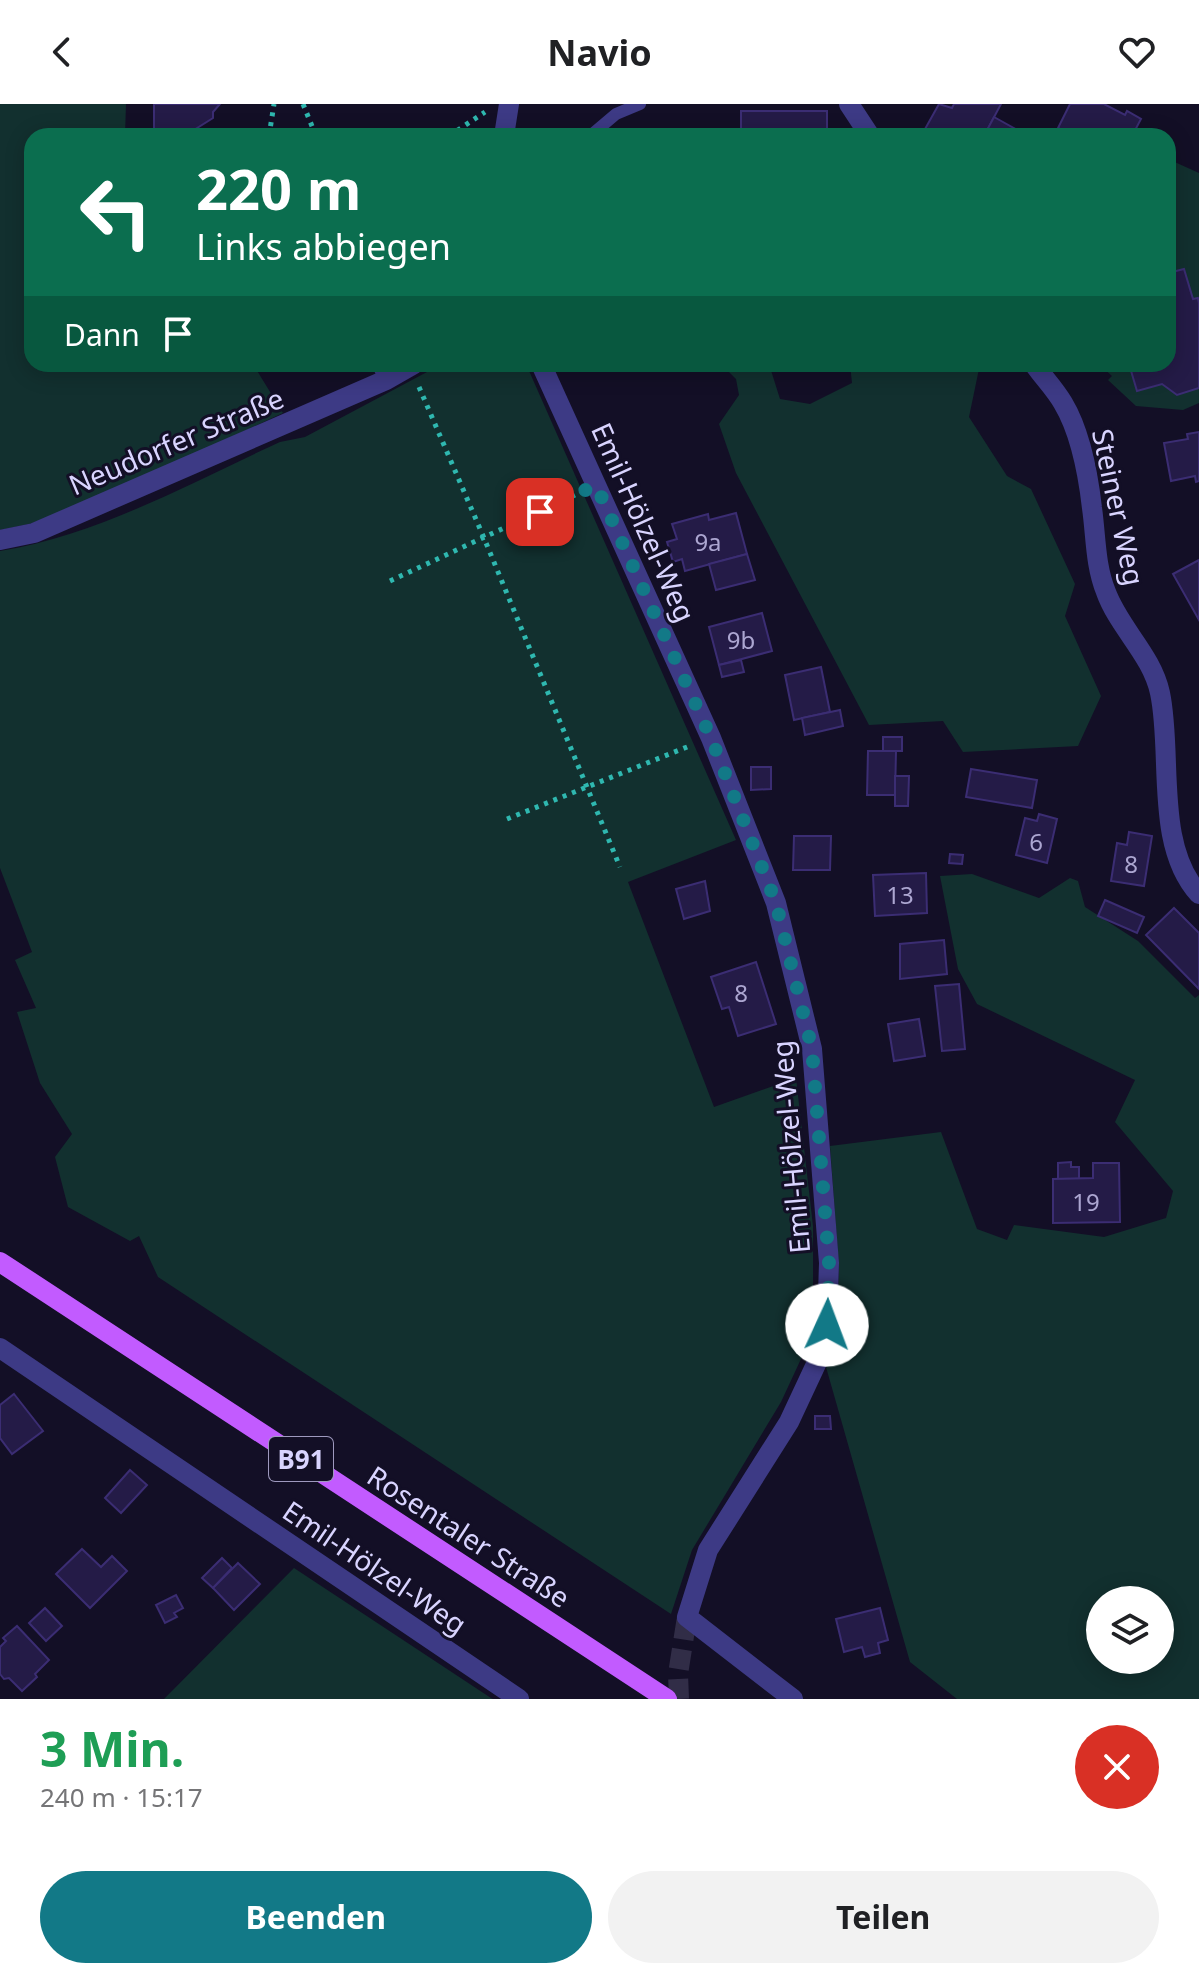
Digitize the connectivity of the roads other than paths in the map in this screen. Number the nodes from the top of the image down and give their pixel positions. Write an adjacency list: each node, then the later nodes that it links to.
1 (509, 104): 4 (street)
2 (640, 104): 5 (lane)
3 (849, 104): 6 (street)
4 (505, 128)
5 (599, 128)
6 (865, 128)
7 (381, 372): 10 (street, Neudorfer Straße)
8 (545, 372): 16 (street, Emil-Hölzel-Weg)
9 (1040, 372): 11 (street, Steiner Weg)
10 (0, 540)
11 (1199, 894)
12 (0, 1262): 15 (main road, Rosentaler Straße / B91)
13 (0, 1348): 14 (street, Emil-Hölzel-Weg)
14 (519, 1699)
15 (667, 1699)
16 (793, 1699)

